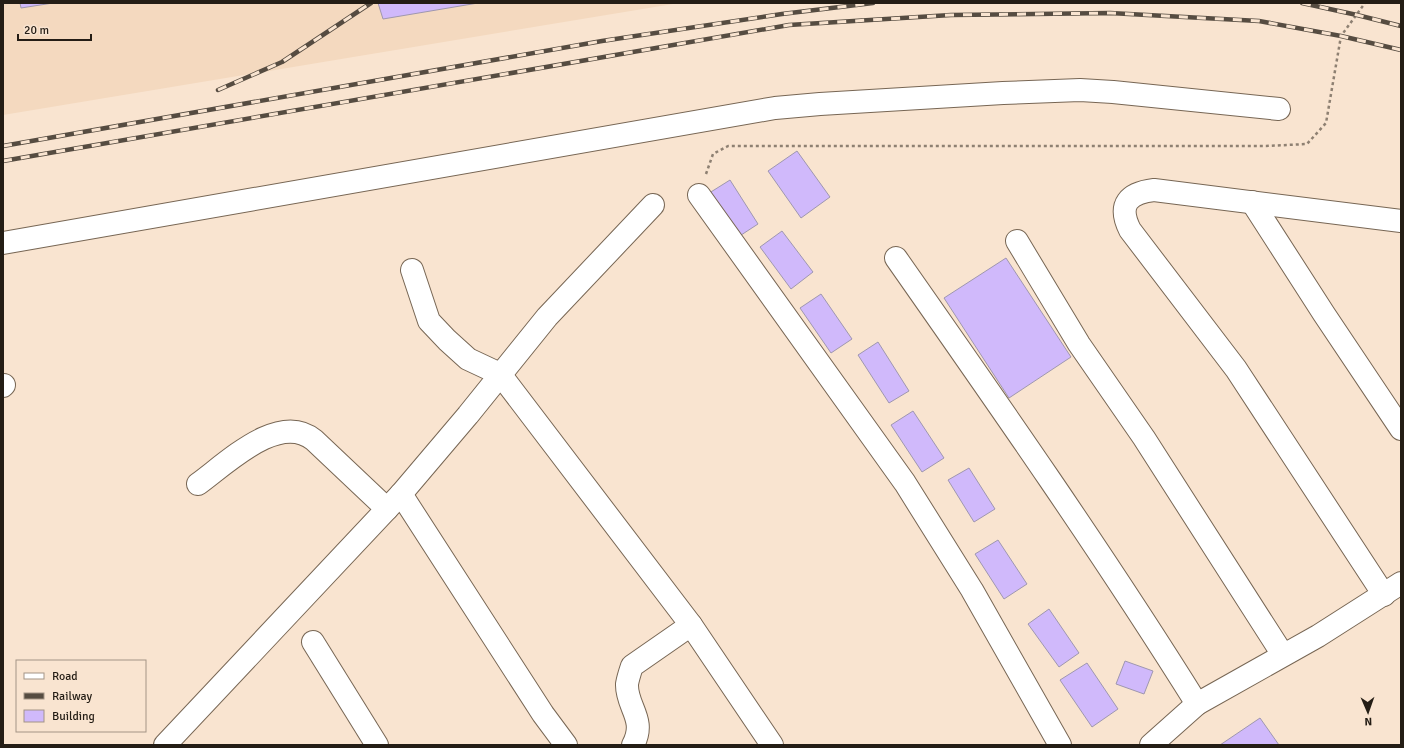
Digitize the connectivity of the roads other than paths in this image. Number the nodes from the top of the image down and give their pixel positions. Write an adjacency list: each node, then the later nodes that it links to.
1 (1279, 109): 7 (street)
2 (699, 196): 24 (street)
3 (1252, 202): 5 (street); 11 (street); 14 (street)
4 (653, 205): 10 (street)
5 (1401, 221)
6 (1017, 241): 17 (street)
7 (3, 243)
8 (896, 258): 18 (street)
9 (412, 270): 10 (street)
10 (500, 374): 13 (street); 15 (street)
11 (1401, 429)
12 (198, 484): 13 (street)
13 (394, 502): 19 (street); 21 (street)
14 (1393, 589): 17 (street)
15 (691, 625): 22 (street); 23 (street)
16 (313, 642): 20 (street)
17 (1284, 655): 18 (street)
18 (1197, 704): 25 (street)
19 (173, 742)
20 (377, 745)
21 (566, 745)
22 (633, 745)
23 (772, 745)
24 (1060, 745)
25 (1151, 745)

